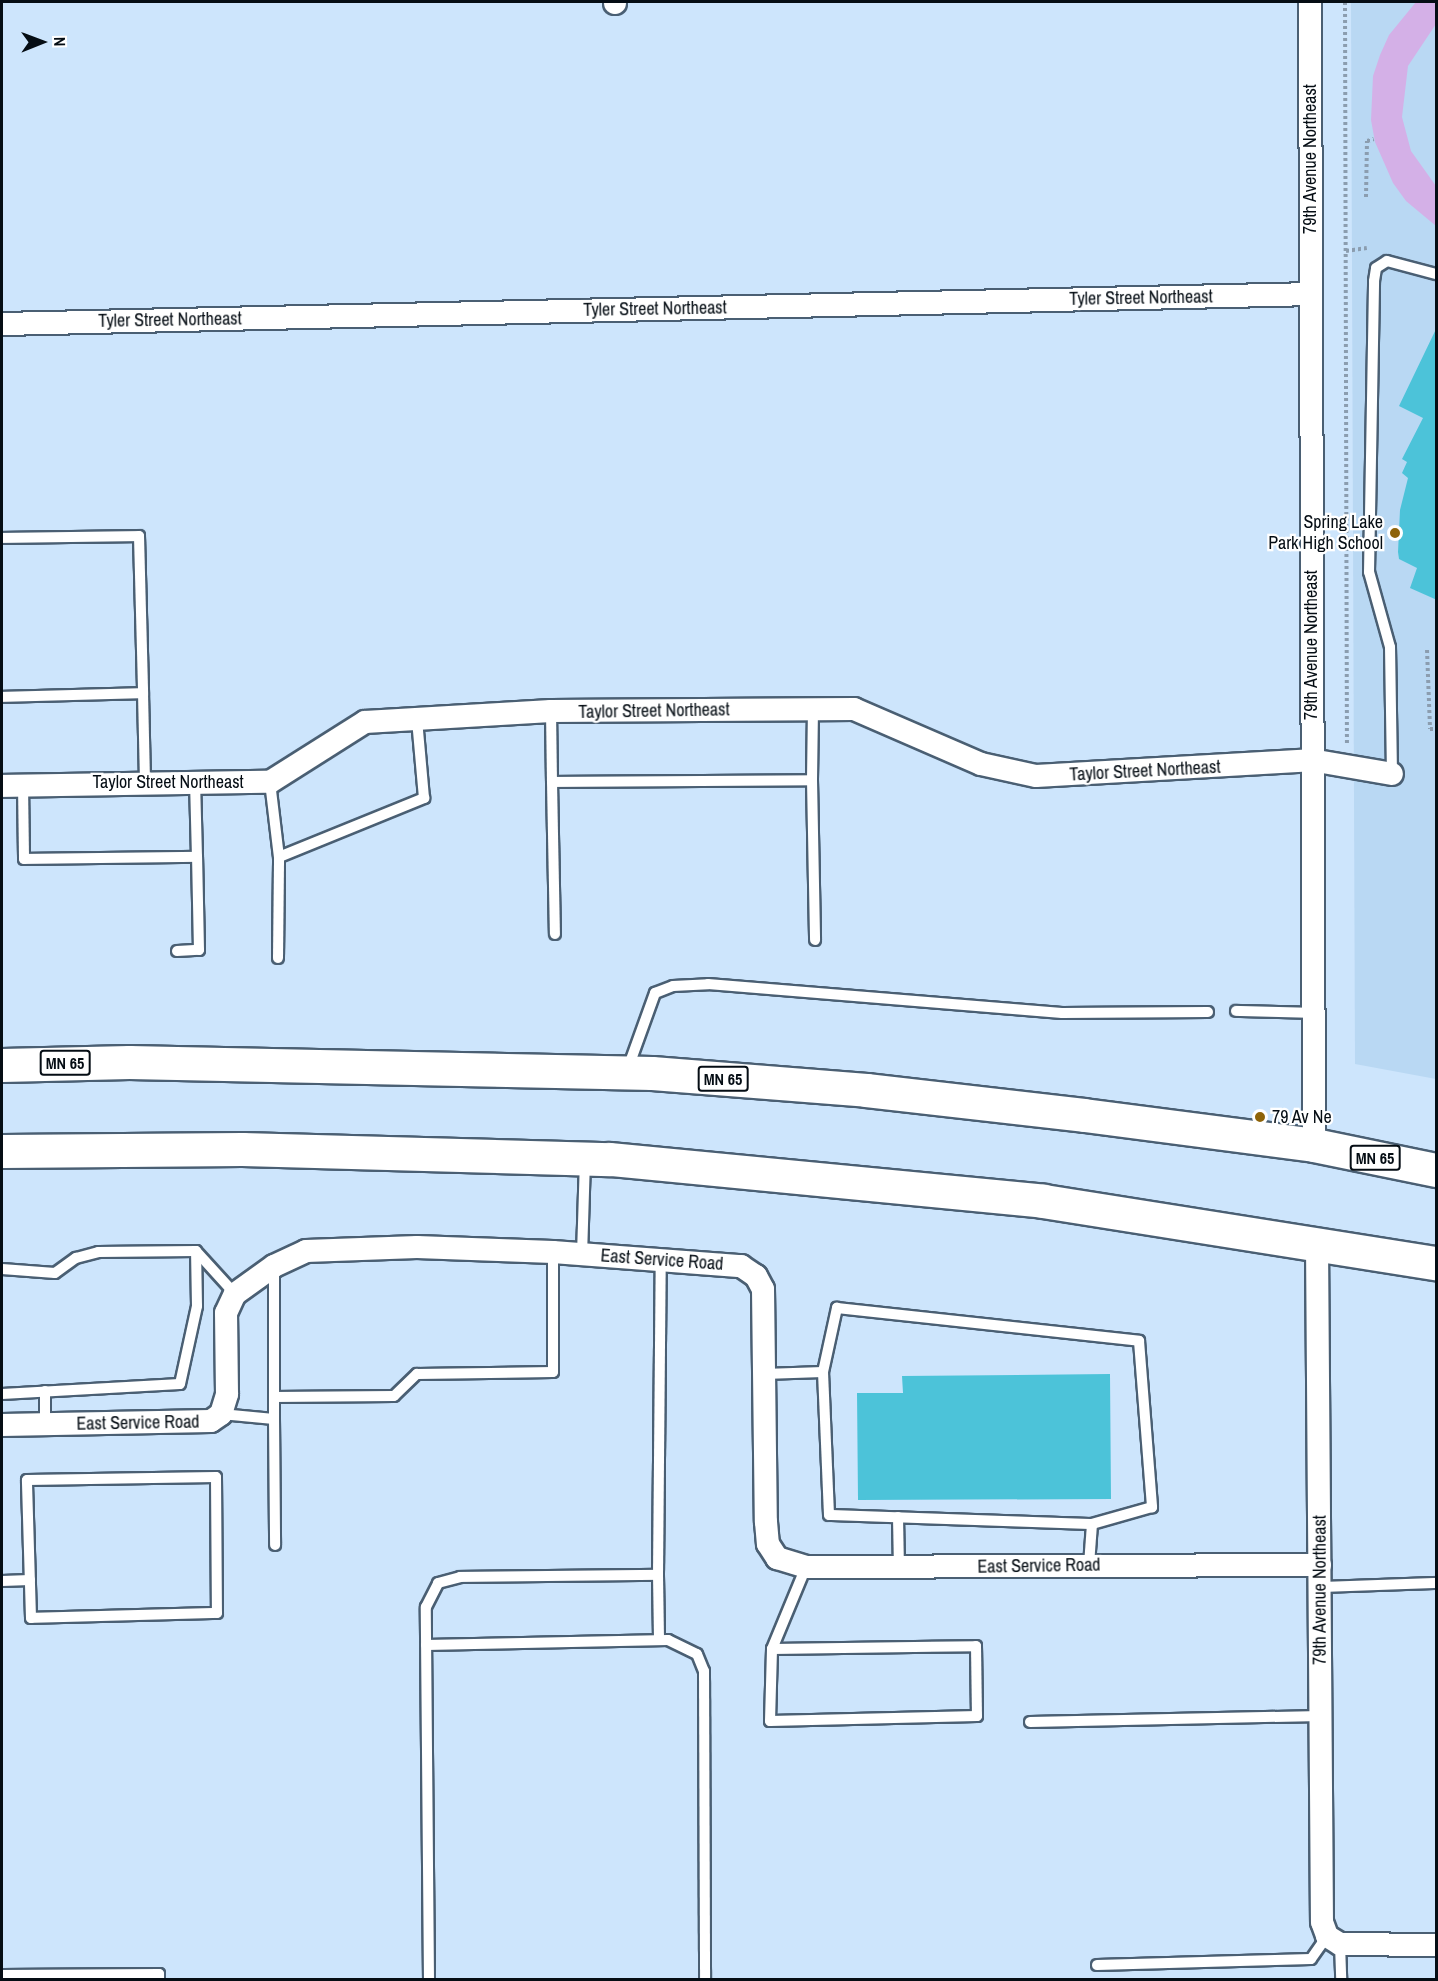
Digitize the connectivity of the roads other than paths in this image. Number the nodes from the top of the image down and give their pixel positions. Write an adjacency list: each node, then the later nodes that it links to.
1 (1310, 2): 3 (street, 79th Avenue Northeast)
2 (1437, 274): 12 (lane)
3 (1310, 294): 4 (street, Tyler Street Northeast); 11 (street, 79th Avenue Northeast)
4 (2, 324)
5 (2, 538): 6 (lane)
6 (143, 693): 7 (lane); 14 (lane)
7 (2, 697)
8 (813, 709): 9 (street, Taylor Street Northeast); 11 (street, Taylor Street Northeast); 13 (lane)
9 (551, 711): 10 (street, Taylor Street Northeast); 17 (lane)
10 (417, 719): 16 (street, Taylor Street Northeast); 20 (lane)
11 (1311, 760): 12 (street, Taylor Street Northeast); 27 (street, 79th Avenue Northeast)
12 (1392, 774)
13 (812, 780): 17 (lane); 22 (lane)
14 (145, 782): 15 (street, Taylor Street Northeast); 18 (street, Taylor Street Northeast)
15 (195, 782): 16 (street, Taylor Street Northeast); 19 (lane)
16 (270, 782): 20 (lane)
17 (552, 782): 21 (lane)
18 (12, 786): 19 (lane)
19 (197, 857): 23 (lane)
20 (279, 858): 24 (lane)
21 (555, 934)
22 (815, 940)
23 (177, 951)
24 (278, 958)
25 (1236, 1011): 27 (lane)
26 (1208, 1012): 29 (lane)
27 (1312, 1013): 30 (street, 79th Avenue Northeast)
28 (2, 1065): 29 (highway, MN 65)
29 (627, 1072): 30 (highway, MN 65)
30 (1314, 1145): 33 (highway, MN 65)
31 (2, 1151): 32 (highway)
32 (586, 1158): 34 (highway); 37 (lane)
33 (1437, 1170)
34 (1317, 1243): 39 (highway); 59 (street, 79th Avenue Northeast)
35 (196, 1251): 41 (lane); 42 (lane); 45 (lane)
36 (553, 1252): 37 (street, East Service Road); 40 (street, East Service Road); 47 (lane)
37 (582, 1254): 38 (street, East Service Road)
38 (661, 1259): 44 (street, East Service Road); 58 (lane)
39 (1437, 1263)
40 (274, 1266): 42 (street, East Service Road); 47 (lane)
41 (2, 1269)
42 (235, 1294): 48 (street, East Service Road)
43 (823, 1372): 44 (lane); 52 (lane); 53 (lane)
44 (764, 1374): 56 (street, East Service Road)
45 (45, 1391): 46 (lane); 51 (lane)
46 (2, 1394)
47 (274, 1397): 49 (lane)
48 (221, 1414): 49 (lane); 51 (street, East Service Road)
49 (274, 1419): 54 (lane)
50 (2, 1425): 51 (street, East Service Road)
51 (45, 1425)
52 (898, 1517): 53 (lane); 57 (lane)
53 (1092, 1524): 55 (lane)
54 (275, 1545)
55 (1089, 1565): 57 (street, East Service Road); 59 (street, East Service Road)
56 (806, 1567): 57 (street, East Service Road); 65 (lane)
57 (899, 1568)
58 (658, 1575): 63 (lane); 64 (lane)
59 (1320, 1576): 62 (lane); 66 (street, 79th Avenue Northeast)
60 (30, 1580): 60 (lane); 61 (lane)
61 (2, 1581)
62 (1437, 1583)
63 (659, 1640): 64 (lane); 74 (lane)
64 (426, 1645): 73 (lane)
65 (772, 1649): 65 (lane)
66 (1321, 1716): 67 (lane); 68 (street, 79th Avenue Northeast)
67 (1029, 1722)
68 (1334, 1940): 69 (street); 70 (lane); 75 (lane)
69 (1437, 1945)
70 (1096, 1965)
71 (2, 1975): 72 (lane)
72 (159, 1980)
73 (429, 1980)
74 (705, 1980)
75 (1341, 1980)

